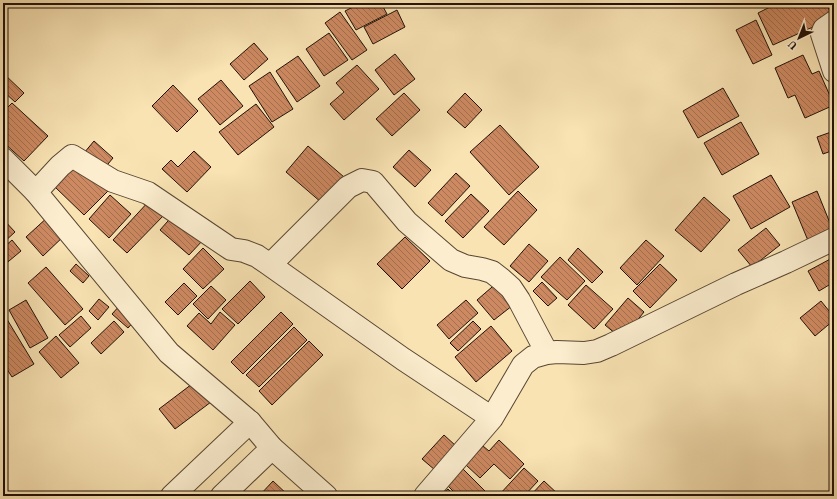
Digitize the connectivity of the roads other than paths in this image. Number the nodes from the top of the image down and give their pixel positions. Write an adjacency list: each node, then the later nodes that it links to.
1 (834, 22): 2 (street)
2 (834, 71)
3 (3, 159): 4 (street)
4 (36, 192): 6 (street); 9 (street)
5 (834, 239): 7 (street)
6 (270, 265): 7 (street); 8 (street)
7 (547, 353): 8 (street)
8 (492, 418): 14 (street)
9 (250, 422): 10 (street); 11 (street)
10 (272, 448): 12 (street); 13 (street)
11 (172, 496)
12 (222, 496)
13 (326, 496)
14 (424, 496)

